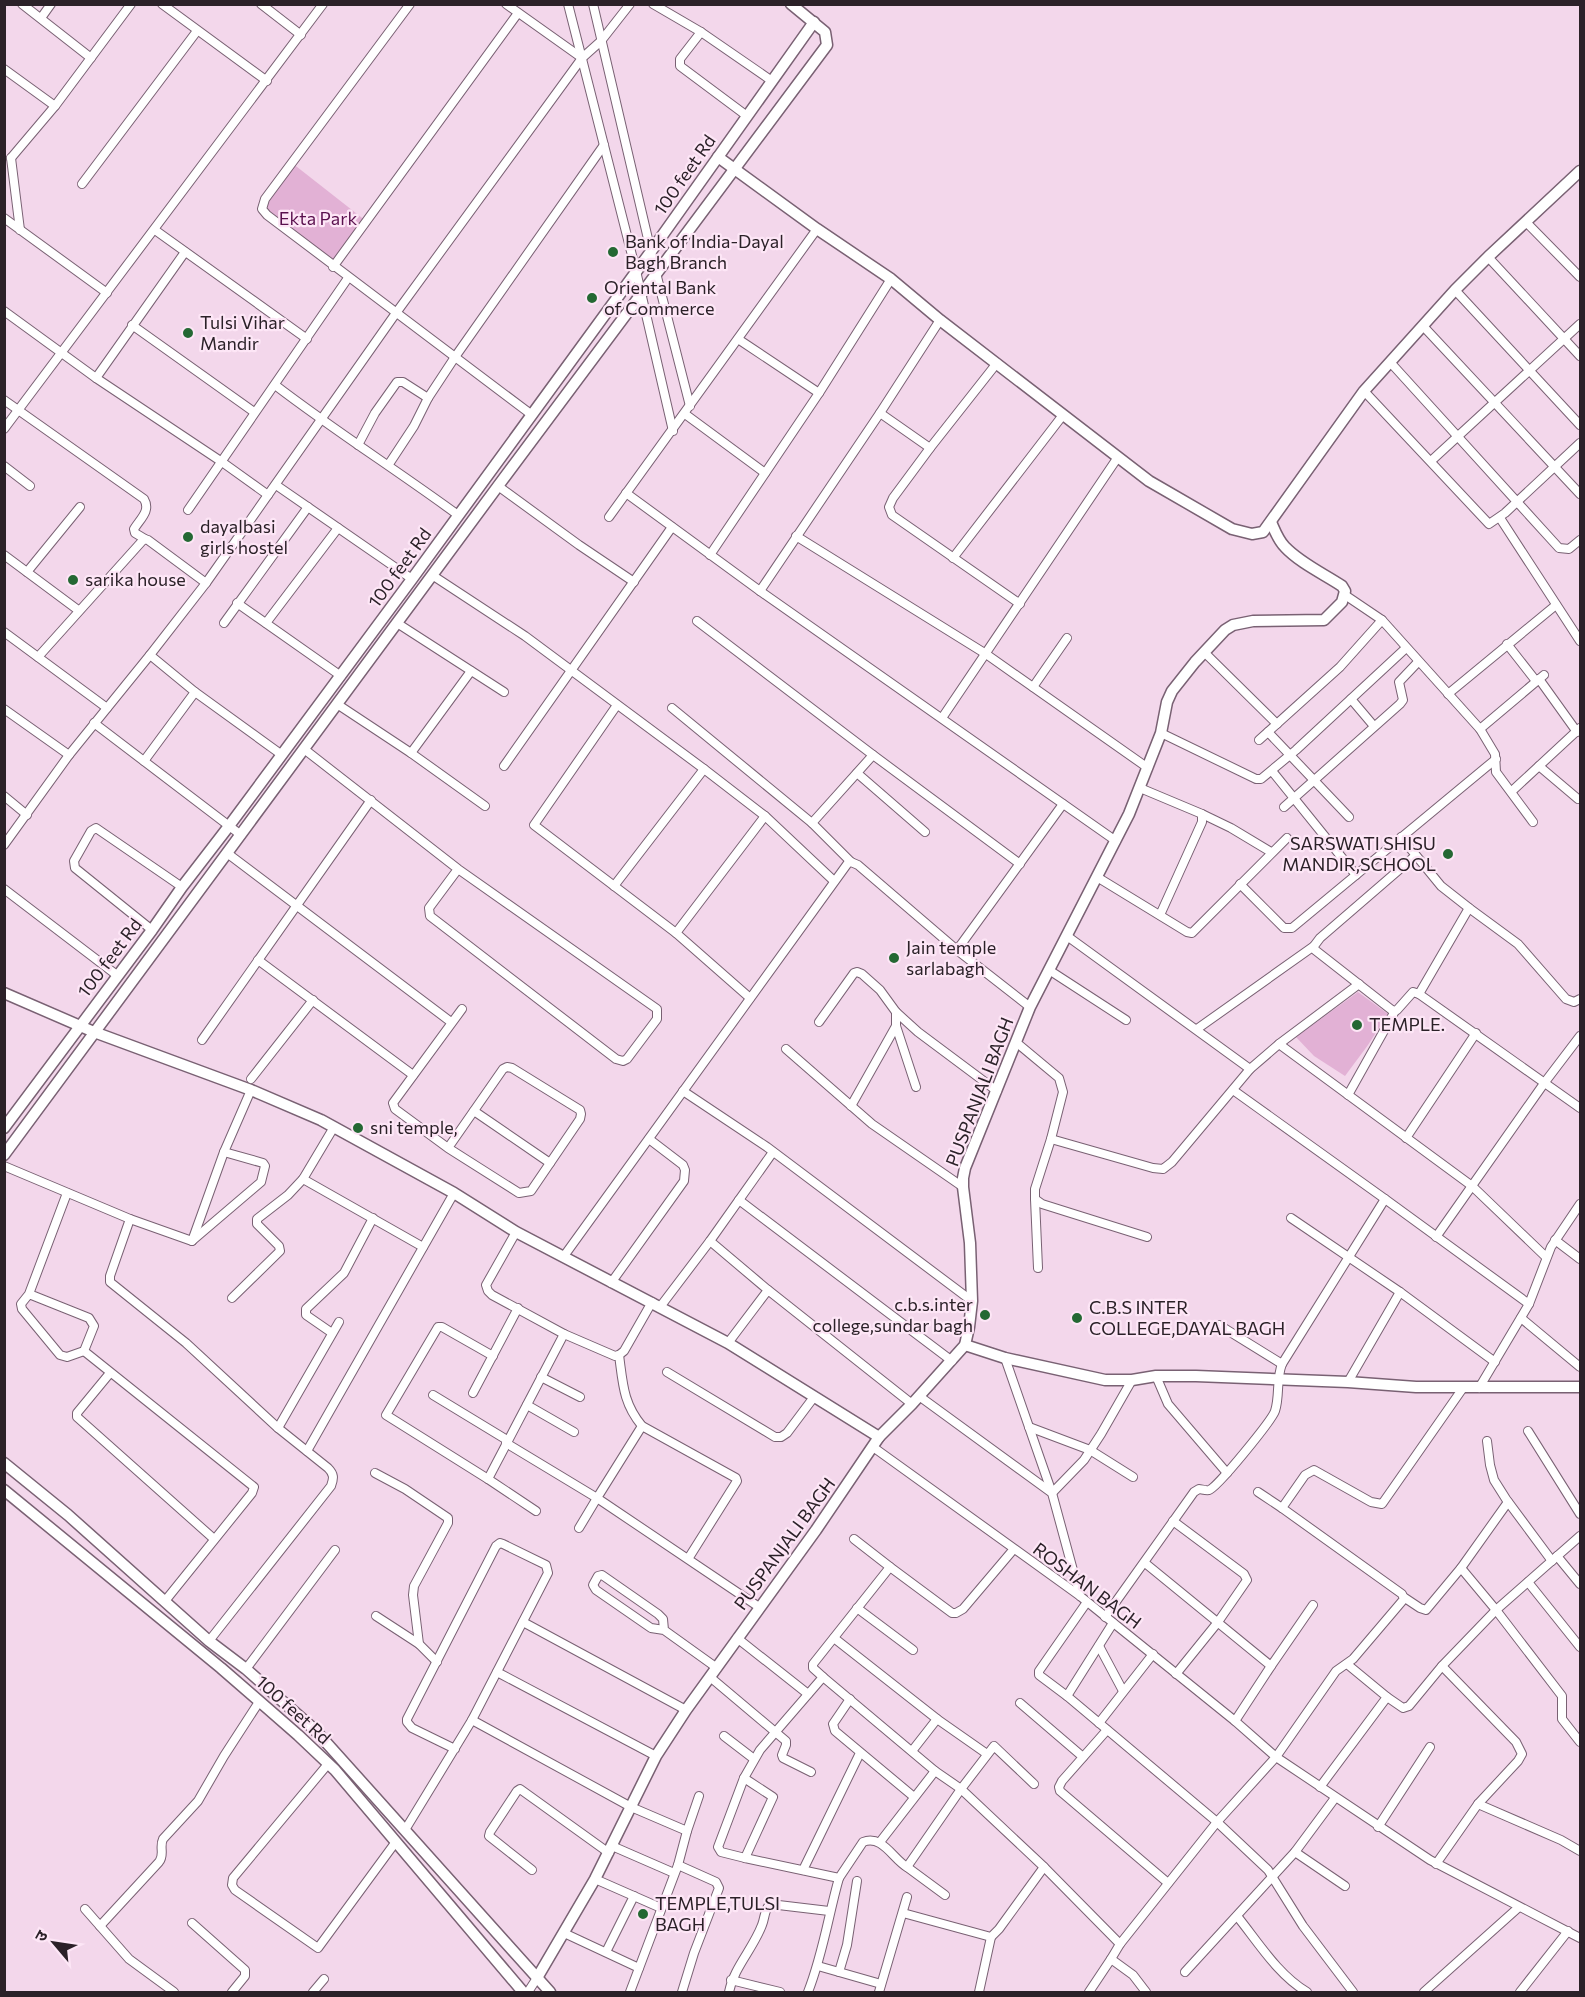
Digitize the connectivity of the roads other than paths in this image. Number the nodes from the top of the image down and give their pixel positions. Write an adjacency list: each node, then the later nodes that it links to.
1 (22, 4): 15 (street)
2 (51, 4): 15 (street)
3 (131, 4): 21 (street)
4 (162, 4): 17 (street)
5 (261, 4): 19 (street)
6 (323, 4): 19 (street)
7 (410, 4): 42 (street)
8 (506, 4): 14 (street)
9 (568, 4): 22 (street)
10 (593, 4): 20 (street)
11 (630, 4): 20 (street)
12 (653, 4): 18 (street)
13 (791, 4): 16 (street)
14 (518, 13): 22 (street); 42 (street)
15 (40, 18): 21 (street)
16 (814, 22): 25 (street, 100 feet Rd); 31 (street)
17 (197, 30): 24 (street); 33 (street)
18 (701, 32): 25 (street); 27 (street)
19 (301, 35): 24 (street)
20 (601, 41): 22 (street); 39 (street)
21 (91, 58): 26 (street)
22 (582, 58): 28 (street); 52 (street)
23 (4, 69): 26 (street)
24 (267, 81): 38 (street)
25 (772, 81): 27 (street, 100 feet Rd)
26 (55, 106): 29 (street)
27 (747, 116): 30 (street, 100 feet Rd)
28 (604, 145): 43 (street); 62 (street)
29 (8, 156): 37 (street)
30 (718, 157): 31 (street); 39 (street, 100 feet Rd)
31 (734, 168): 36 (street); 44 (street)
32 (1581, 171): 35 (street)
33 (82, 184)
34 (4, 218): 37 (street)
35 (1526, 222): 41 (street); 45 (street)
36 (817, 229): 47 (street); 58 (street)
37 (20, 230): 49 (street)
38 (155, 230): 40 (street); 49 (street)
39 (652, 250): 43 (street, 100 feet Rd); 44 (street)
40 (185, 252): 55 (street); 57 (street)
41 (1488, 257): 48 (street); 59 (street)
42 (333, 267): 46 (street)
43 (636, 271): 50 (street); 78 (street, 100 feet Rd)
44 (656, 273): 50 (street); 73 (street)
45 (1581, 277)
46 (348, 278): 52 (street); 57 (street)
47 (891, 279): 53 (street); 69 (street)
48 (1455, 290): 56 (street); 65 (street)
49 (107, 293): 60 (street)
50 (642, 293): 83 (street); 97 (street)
51 (4, 311): 60 (street)
52 (396, 313): 62 (street); 80 (street)
53 (940, 320): 64 (street); 76 (street)
54 (1581, 324): 59 (street)
55 (132, 325): 66 (street); 75 (street)
56 (1423, 326): 63 (street); 72 (street)
57 (307, 339): 67 (street)
58 (738, 339): 69 (street); 73 (street)
59 (1565, 339): 61 (street); 65 (street)
60 (62, 354): 66 (street); 74 (street)
61 (1581, 356)
62 (455, 357): 70 (street); 78 (street)
63 (1390, 362): 68 (street); 84 (street)
64 (997, 363): 79 (street); 87 (street)
65 (1529, 370): 72 (street); 81 (street)
66 (96, 378): 90 (street)
67 (276, 385): 75 (street); 80 (street)
68 (1364, 392): 89 (street); 108 (street)
69 (819, 393): 94 (street)
70 (428, 398): 86 (street); 91 (street)
71 (4, 400): 74 (street)
72 (1494, 402): 84 (street); 93 (street)
73 (690, 406): 77 (street)
74 (18, 410): 82 (street); 112 (street)
75 (254, 412): 90 (street)
76 (880, 413): 87 (street); 111 (street)
77 (685, 414): 83 (street); 94 (street)
78 (532, 415): 105 (street, 100 feet Rd)
79 (1063, 415): 88 (street); 116 (street)
80 (320, 419): 86 (street); 95 (street)
81 (1581, 425)
82 (4, 429)
83 (673, 431): 98 (street)
84 (1457, 436): 89 (street); 101 (street)
85 (1581, 443): 93 (street)
86 (358, 445): 91 (street)
87 (930, 448): 116 (street)
88 (1118, 457): 108 (street); 125 (street)
89 (1431, 461): 107 (street)
90 (222, 462): 100 (street); 104 (street)
91 (389, 465): 105 (street)
92 (4, 466): 96 (street)
93 (1554, 466): 99 (street); 101 (street)
94 (765, 473): 115 (street)
95 (276, 485): 100 (street); 103 (street)
96 (30, 486)
97 (498, 486): 118 (street); 120 (street)
98 (626, 493): 106 (street); 109 (street)
99 (1581, 494)
100 (268, 495): 121 (street)
101 (1518, 501): 107 (street); 113 (street)
102 (80, 507): 117 (street)
103 (308, 507): 110 (street); 124 (street)
104 (188, 510)
105 (458, 515): 119 (street, 100 feet Rd)
106 (609, 517)
107 (1500, 518): 126 (street)
108 (1271, 522): 123 (street)
109 (672, 527): 115 (street); 120 (street)
110 (338, 528): 119 (street); 131 (street)
111 (796, 536): 122 (street); 139 (street)
112 (145, 539): 121 (street); 127 (street)
113 (1581, 540)
114 (4, 555): 117 (street)
115 (710, 555): 122 (street)
116 (952, 558): 125 (street)
117 (27, 572): 127 (street)
118 (432, 575): 132 (street); 144 (street)
119 (412, 579): 145 (street, 100 feet Rd)
120 (634, 582): 144 (street)
121 (206, 583): 140 (street)
122 (760, 591): 157 (street)
123 (1345, 595): 128 (street); 138 (street, PUSPANJALI BAGH)
124 (237, 603): 130 (street); 131 (street)
125 (1020, 604): 139 (street)
126 (1556, 605): 135 (street); 136 (street)
127 (78, 610): 141 (street)
128 (1382, 620): 137 (street); 159 (street)
129 (698, 621): 170 (street)
130 (224, 623)
131 (266, 623): 145 (street)
132 (397, 623): 143 (street); 152 (street)
133 (4, 632): 141 (street)
134 (1067, 638): 147 (street)
135 (1581, 641)
136 (1508, 644): 146 (street); 150 (street)
137 (1407, 648): 142 (street); 151 (street)
138 (1204, 652): 159 (street); 164 (street, PUSPANJALI BAGH)
139 (986, 654): 147 (street); 157 (street)
140 (150, 655): 148 (street); 154 (street)
141 (38, 657): 154 (street)
142 (1418, 662): 150 (street); 160 (street)
143 (471, 671): 149 (street); 167 (street)
144 (571, 671): 153 (street); 174 (street)
145 (341, 676): 169 (street, 100 feet Rd)
146 (1539, 679): 161 (street); 162 (street)
147 (1033, 687): 176 (street)
148 (195, 692): 169 (street); 173 (street)
149 (504, 692)
150 (1448, 694): 161 (street)
151 (1351, 699): 160 (street); 171 (street)
152 (337, 704): 166 (street); 167 (street)
153 (617, 705): 177 (street); 213 (street)
154 (107, 708): 158 (street)
155 (672, 708): 195 (street)
156 (4, 709): 168 (street)
157 (942, 718): 187 (street)
158 (94, 723): 168 (street); 173 (street)
159 (1277, 724): 163 (street)
160 (1373, 725): 180 (street)
161 (1480, 729): 172 (street)
162 (1579, 730): 175 (street)
163 (1268, 732): 165 (street); 171 (street)
164 (1161, 733): 176 (street, PUSPANJALI BAGH); 178 (street)
165 (1259, 740)
166 (304, 749): 186 (street); 198 (street)
167 (411, 753): 188 (street)
168 (69, 755): 191 (street)
169 (282, 755): 196 (street, 100 feet Rd)
170 (873, 755): 179 (street); 207 (street)
171 (1290, 755): 178 (street); 180 (street)
172 (1496, 759): 182 (street); 199 (street)
173 (144, 761): 196 (street)
174 (504, 766)
175 (1539, 766): 182 (street); 185 (street)
176 (1148, 768): 181 (street, PUSPANJALI BAGH)
177 (704, 769): 192 (street); 213 (street)
178 (1272, 771): 184 (street)
179 (857, 773): 195 (street); 197 (street)
180 (1314, 779): 184 (street); 193 (street)
181 (1140, 788): 190 (street); 201 (street, PUSPANJALI BAGH)
182 (1512, 791): 194 (street)
183 (4, 796): 191 (street)
184 (1295, 797): 189 (street); 209 (street)
185 (1578, 799)
186 (371, 800): 208 (street); 216 (street)
187 (1063, 804): 201 (street); 207 (street)
188 (485, 806)
189 (1284, 807)
190 (1202, 814): 203 (street); 218 (street)
191 (27, 815): 202 (street)
192 (765, 816): 211 (street); 220 (street)
193 (1349, 817)
194 (1533, 822)
195 (812, 823): 206 (street)
196 (229, 826): 198 (street); 214 (street, 100 feet Rd)
197 (925, 832)
198 (241, 835): 204 (street)
199 (1401, 837): 205 (street); 209 (street)
200 (1287, 838): 203 (street)
201 (1116, 841): 210 (street, PUSPANJALI BAGH)
202 (4, 845)
203 (1271, 852): 212 (street)
204 (227, 854): 216 (street); 243 (street)
205 (1415, 856): 217 (street); 222 (street)
206 (851, 862): 211 (street); 223 (street)
207 (1020, 864): 223 (street)
208 (458, 868): 208 (street)
209 (1356, 875): 212 (street)
210 (1097, 877): 218 (street); 221 (street, PUSPANJALI BAGH)
211 (834, 881): 230 (street)
212 (1240, 884): 218 (street)
213 (614, 886): 220 (street)
214 (182, 887): 219 (street, 100 feet Rd); 219 (street)
215 (4, 889): 226 (street)
216 (296, 906): 224 (street); 238 (street)
217 (1469, 909): 229 (street); 231 (street)
218 (1160, 915)
219 (152, 930): 226 (street, 100 feet Rd)
220 (675, 933): 230 (street)
221 (1067, 936): 225 (street, PUSPANJALI BAGH); 242 (street)
222 (1314, 946): 227 (street); 242 (street)
223 (957, 950): 233 (street)
224 (258, 960): 232 (street); 246 (street)
225 (1049, 970): 233 (street, PUSPANJALI BAGH); 237 (street)
226 (118, 976): 240 (street, 100 feet Rd)
227 (1359, 984): 235 (street); 248 (street)
228 (4, 993): 240 (street)
229 (1419, 994): 235 (street); 244 (street)
230 (750, 998): 256 (street)
231 (1581, 999)
232 (313, 1000): 251 (street); 253 (street)
233 (1030, 1007): 247 (street, PUSPANJALI BAGH)
234 (462, 1009): 238 (street)
235 (1395, 1011): 258 (street)
236 (896, 1012): 239 (street); 241 (street); 257 (street)
237 (1126, 1020)
238 (451, 1022): 251 (street)
239 (819, 1022)
240 (81, 1025): 243 (street); 263 (street, 100 feet Rd)
241 (896, 1026): 254 (street); 259 (street)
242 (1197, 1029): 250 (street)
243 (94, 1032): 253 (street); 270 (street)
244 (1476, 1033): 252 (street); 264 (street)
245 (1581, 1036): 252 (street)
246 (202, 1040)
247 (1017, 1043): 257 (street, PUSPANJALI BAGH); 266 (street)
248 (1279, 1044): 250 (street); 258 (street)
249 (786, 1049): 259 (street)
250 (1250, 1069): 255 (street)
251 (413, 1075): 267 (street)
252 (1545, 1082): 260 (street); 274 (street)
253 (251, 1084): 262 (street); 268 (street)
254 (916, 1087)
255 (1233, 1090): 266 (street); 278 (street)
256 (683, 1091): 265 (street); 269 (street)
257 (997, 1091): 275 (street, PUSPANJALI BAGH)
258 (1348, 1095): 264 (street)
259 (851, 1107): 275 (street)
260 (1581, 1108)
261 (474, 1111): 267 (street); 271 (street); 271 (street)
262 (334, 1127): 273 (street); 277 (street)
263 (4, 1128)
264 (1406, 1138): 274 (street)
265 (649, 1139): 292 (street); 297 (street)
266 (1052, 1139): 279 (street)
267 (448, 1148): 271 (street)
268 (224, 1152): 289 (street); 289 (street)
269 (773, 1152): 280 (street); 302 (street)
270 (4, 1155)
271 (550, 1163)
272 (4, 1166): 276 (street)
273 (303, 1179): 282 (street); 301 (street)
274 (1472, 1186): 287 (street); 294 (street)
275 (963, 1187): 302 (street, PUSPANJALI BAGH)
276 (67, 1193): 284 (street); 300 (street)
277 (454, 1193): 285 (street); 291 (street)
278 (1385, 1198): 287 (street); 293 (street)
279 (1035, 1199): 286 (street); 296 (street)
280 (739, 1200): 290 (street); 317 (street)
281 (1581, 1204): 288 (street)
282 (372, 1218): 291 (street); 309 (street)
283 (1291, 1218): 293 (street)
284 (130, 1219): 289 (street); 339 (street)
285 (516, 1232): 292 (street); 305 (street)
286 (1147, 1237)
287 (1436, 1237): 304 (street)
288 (1555, 1240): 294 (street); 295 (street)
289 (192, 1241)
290 (710, 1241): 298 (street); 303 (street)
291 (423, 1246): 347 (street)
292 (564, 1256): 297 (street)
293 (1350, 1257): 299 (street); 319 (street)
294 (1546, 1257): 304 (street)
295 (1581, 1259)
296 (1038, 1268)
297 (611, 1282): 303 (street)
298 (768, 1290): 311 (street); 335 (street)
299 (1400, 1292): 318 (street); 327 (street)
300 (29, 1294): 313 (street); 313 (street)
301 (232, 1298)
302 (972, 1301): 312 (street, PUSPANJALI BAGH)
303 (656, 1304): 311 (street); 314 (street)
304 (1529, 1304): 306 (street)
305 (518, 1308): 310 (street); 315 (street)
306 (1521, 1318): 318 (street); 320 (street)
307 (339, 1322): 309 (street)
308 (1219, 1325): 319 (street)
309 (332, 1333): 339 (street)
310 (564, 1334): 314 (street); 324 (street)
311 (728, 1343): 334 (street)
312 (965, 1345): 316 (street); 317 (street, PUSPANJALI BAGH)
313 (84, 1351): 322 (street)
314 (619, 1355): 337 (street)
315 (493, 1356): 331 (street); 352 (street)
316 (1005, 1358): 325 (street); 338 (street)
317 (951, 1361): 335 (street, PUSPANJALI BAGH)
318 (1495, 1362): 330 (street)
319 (1282, 1364): 326 (street)
320 (1581, 1366)
321 (667, 1372): 334 (street)
322 (110, 1373): 364 (street); 364 (street)
323 (1156, 1376): 325 (street); 326 (street); 350 (street)
324 (541, 1377): 333 (street); 336 (street)
325 (1132, 1380): 346 (street)
326 (1279, 1380): 327 (street); 350 (street)
327 (1348, 1382): 329 (street)
328 (1581, 1387): 330 (street)
329 (1464, 1388): 330 (street); 358 (street)
330 (1479, 1388)
331 (473, 1393)
332 (433, 1395): 343 (street)
333 (580, 1397)
334 (814, 1397): 342 (street)
335 (915, 1400): 342 (street, PUSPANJALI BAGH); 355 (street)
336 (526, 1405): 341 (street); 343 (street)
337 (642, 1426): 356 (street); 368 (street)
338 (1029, 1426): 346 (street); 355 (street)
339 (279, 1428): 347 (street)
340 (1528, 1431): 360 (street)
341 (574, 1432)
342 (879, 1437): 345 (street, PUSPANJALI BAGH)
343 (507, 1441): 352 (street); 356 (street)
344 (1487, 1441): 357 (street)
345 (873, 1447): 367 (street, ROSHAN BAGH); 379 (street, PUSPANJALI BAGH)
346 (1090, 1450): 351 (street); 355 (street)
347 (307, 1451): 390 (street)
348 (4, 1463): 377 (street)
349 (375, 1473): 391 (street)
350 (1227, 1473): 361 (street)
351 (1133, 1477)
352 (488, 1479): 359 (street)
353 (4, 1490): 411 (street, 100 feet Rd)
354 (1258, 1492): 358 (street)
355 (1052, 1493): 376 (street)
356 (597, 1498): 362 (street); 368 (street)
357 (1508, 1502): 369 (street); 372 (street)
358 (1282, 1508): 375 (street)
359 (536, 1511)
360 (1581, 1514)
361 (1173, 1521): 370 (street); 385 (street)
362 (579, 1528)
363 (1581, 1536): 369 (street)
364 (214, 1539): 377 (street)
365 (854, 1539): 371 (street)
366 (336, 1550): 401 (street)
367 (1013, 1550): 371 (street); 376 (street, ROSHAN BAGH)
368 (688, 1558): 379 (street)
369 (1555, 1559): 373 (street); 374 (street)
370 (1145, 1563): 383 (street); 385 (street)
371 (890, 1567): 380 (street)
372 (1461, 1568): 375 (street); 381 (street)
373 (1528, 1582): 381 (street); 393 (street)
374 (1581, 1584)
375 (1404, 1598): 397 (street)
376 (1083, 1599): 383 (street, ROSHAN BAGH); 408 (street)
377 (165, 1601): 390 (street)
378 (1312, 1605): 398 (street)
379 (759, 1607): 388 (street, PUSPANJALI BAGH)
380 (858, 1608): 389 (street); 394 (street)
381 (1496, 1610): 399 (street); 421 (street)
382 (376, 1616): 391 (street)
383 (1105, 1617): 386 (street, ROSHAN BAGH)
384 (523, 1622): 396 (street); 402 (street); 413 (street)
385 (1218, 1622): 398 (street); 403 (street)
386 (1113, 1623): 392 (street); 395 (street, ROSHAN BAGH)
387 (664, 1630): 387 (street); 400 (street)
388 (737, 1638): 400 (street, PUSPANJALI BAGH); 407 (street)
389 (834, 1638): 405 (street); 414 (street)
390 (209, 1641): 401 (street)
391 (419, 1644): 396 (street)
392 (1099, 1646): 406 (street); 408 (street)
393 (1581, 1647)
394 (913, 1650)
395 (1153, 1654): 403 (street, ROSHAN BAGH); 406 (street)
396 (437, 1662): 423 (street)
397 (1347, 1664): 409 (street); 430 (street)
398 (1271, 1666): 416 (street)
399 (1442, 1666): 409 (street); 442 (street)
400 (717, 1668): 404 (street, PUSPANJALI BAGH)
401 (246, 1669): 428 (street)
402 (497, 1672): 415 (street); 427 (street)
403 (1176, 1674): 416 (street, ROSHAN BAGH)
404 (710, 1677): 413 (street, PUSPANJALI BAGH); 419 (street)
405 (823, 1677): 407 (street); 410 (street)
406 (1124, 1692): 417 (street)
407 (808, 1694): 419 (street)
408 (1067, 1695): 417 (street)
409 (1387, 1697): 437 (street)
410 (850, 1699): 424 (street); 425 (street)
411 (259, 1702): 432 (street, 100 feet Rd); 476 (street)
412 (1020, 1703): 429 (street)
413 (686, 1710): 427 (street, PUSPANJALI BAGH)
414 (937, 1719): 424 (street); 426 (street)
415 (472, 1720): 423 (street); 443 (street)
416 (1235, 1721): 430 (street, ROSHAN BAGH)
417 (1098, 1723): 418 (street)
418 (1107, 1730): 429 (street); 444 (street)
419 (773, 1733): 431 (street); 434 (street)
420 (724, 1736): 431 (street)
421 (1581, 1742)
422 (1430, 1748): 445 (street)
423 (455, 1749): 446 (street)
424 (912, 1751): 433 (street)
425 (861, 1753): 440 (street); 458 (street)
426 (987, 1754): 436 (street); 438 (street)
427 (656, 1756): 443 (street, PUSPANJALI BAGH)
428 (341, 1757): 432 (street); 446 (street)
429 (1083, 1757): 464 (street)
430 (1276, 1757): 437 (street, ROSHAN BAGH); 444 (street)
431 (754, 1759): 435 (street)
432 (329, 1765): 449 (street, 100 feet Rd); 449 (street)
433 (935, 1771): 438 (street); 440 (street)
434 (811, 1772)
435 (744, 1778): 453 (street); 453 (street)
436 (1034, 1784)
437 (1320, 1787): 441 (street, ROSHAN BAGH)
438 (961, 1789): 455 (street); 456 (street)
439 (699, 1796): 447 (street)
440 (914, 1797): 448 (street)
441 (1335, 1798): 445 (street, ROSHAN BAGH); 452 (street)
442 (1478, 1804): 451 (street); 454 (street)
443 (631, 1807): 447 (street); 450 (street, PUSPANJALI BAGH)
444 (1217, 1822): 460 (street); 464 (street)
445 (1378, 1827): 454 (street, ROSHAN BAGH)
446 (405, 1830): 489 (street)
447 (687, 1831): 457 (street)
448 (880, 1842): 455 (street); 461 (street)
449 (395, 1843): 496 (street, 100 feet Rd)
450 (611, 1849): 457 (street); 459 (street); 462 (street, PUSPANJALI BAGH)
451 (1581, 1851)
452 (1295, 1852): 460 (street); 465 (street)
453 (745, 1858): 458 (street)
454 (1436, 1864): 469 (street, ROSHAN BAGH)
455 (907, 1867): 466 (street)
456 (1044, 1867): 479 (street); 481 (street)
457 (676, 1869): 470 (street); 500 (street)
458 (803, 1869): 461 (street)
459 (532, 1870)
460 (1273, 1877): 474 (street); 508 (street)
461 (839, 1878): 472 (street)
462 (595, 1880): 467 (street); 478 (street, PUSPANJALI BAGH)
463 (857, 1881): 486 (street)
464 (1168, 1883): 481 (street)
465 (1345, 1886)
466 (945, 1895)
467 (634, 1896): 470 (street); 482 (street)
468 (907, 1897): 473 (street)
469 (1519, 1907): 477 (street, ROSHAN BAGH); 509 (street)
470 (661, 1908): 485 (street)
471 (85, 1909): 476 (street)
472 (830, 1911): 484 (street); 490 (street)
473 (903, 1913): 479 (street); 491 (street)
474 (1237, 1916): 487 (street); 507 (street)
475 (192, 1923): 494 (street)
476 (100, 1926): 493 (street)
477 (1568, 1931): 480 (street, ROSHAN BAGH); 492 (street)
478 (564, 1933): 482 (street); 489 (street, PUSPANJALI BAGH)
479 (991, 1936): 504 (street)
480 (1581, 1938)
481 (1120, 1944): 483 (street)
482 (606, 1952): 485 (street)
483 (1112, 1959): 505 (street); 506 (street)
484 (818, 1966): 486 (street); 503 (street)
485 (639, 1968): 499 (street)
486 (839, 1972): 491 (street)
487 (1185, 1972)
488 (324, 1978): 495 (street)
489 (537, 1978): 497 (street); 498 (street)
490 (731, 1980): 501 (street); 502 (street)
491 (880, 1988)
492 (1524, 1991)
493 (174, 1992)
494 (232, 1992)
495 (314, 1992)
496 (523, 1992)
497 (528, 1992)
498 (550, 1992)
499 (630, 1992)
500 (682, 1992)
501 (729, 1992)
502 (780, 1992)
503 (808, 1992)
504 (979, 1992)
505 (1089, 1992)
506 (1146, 1992)
507 (1307, 1992)
508 (1353, 1992)
509 (1424, 1992)

